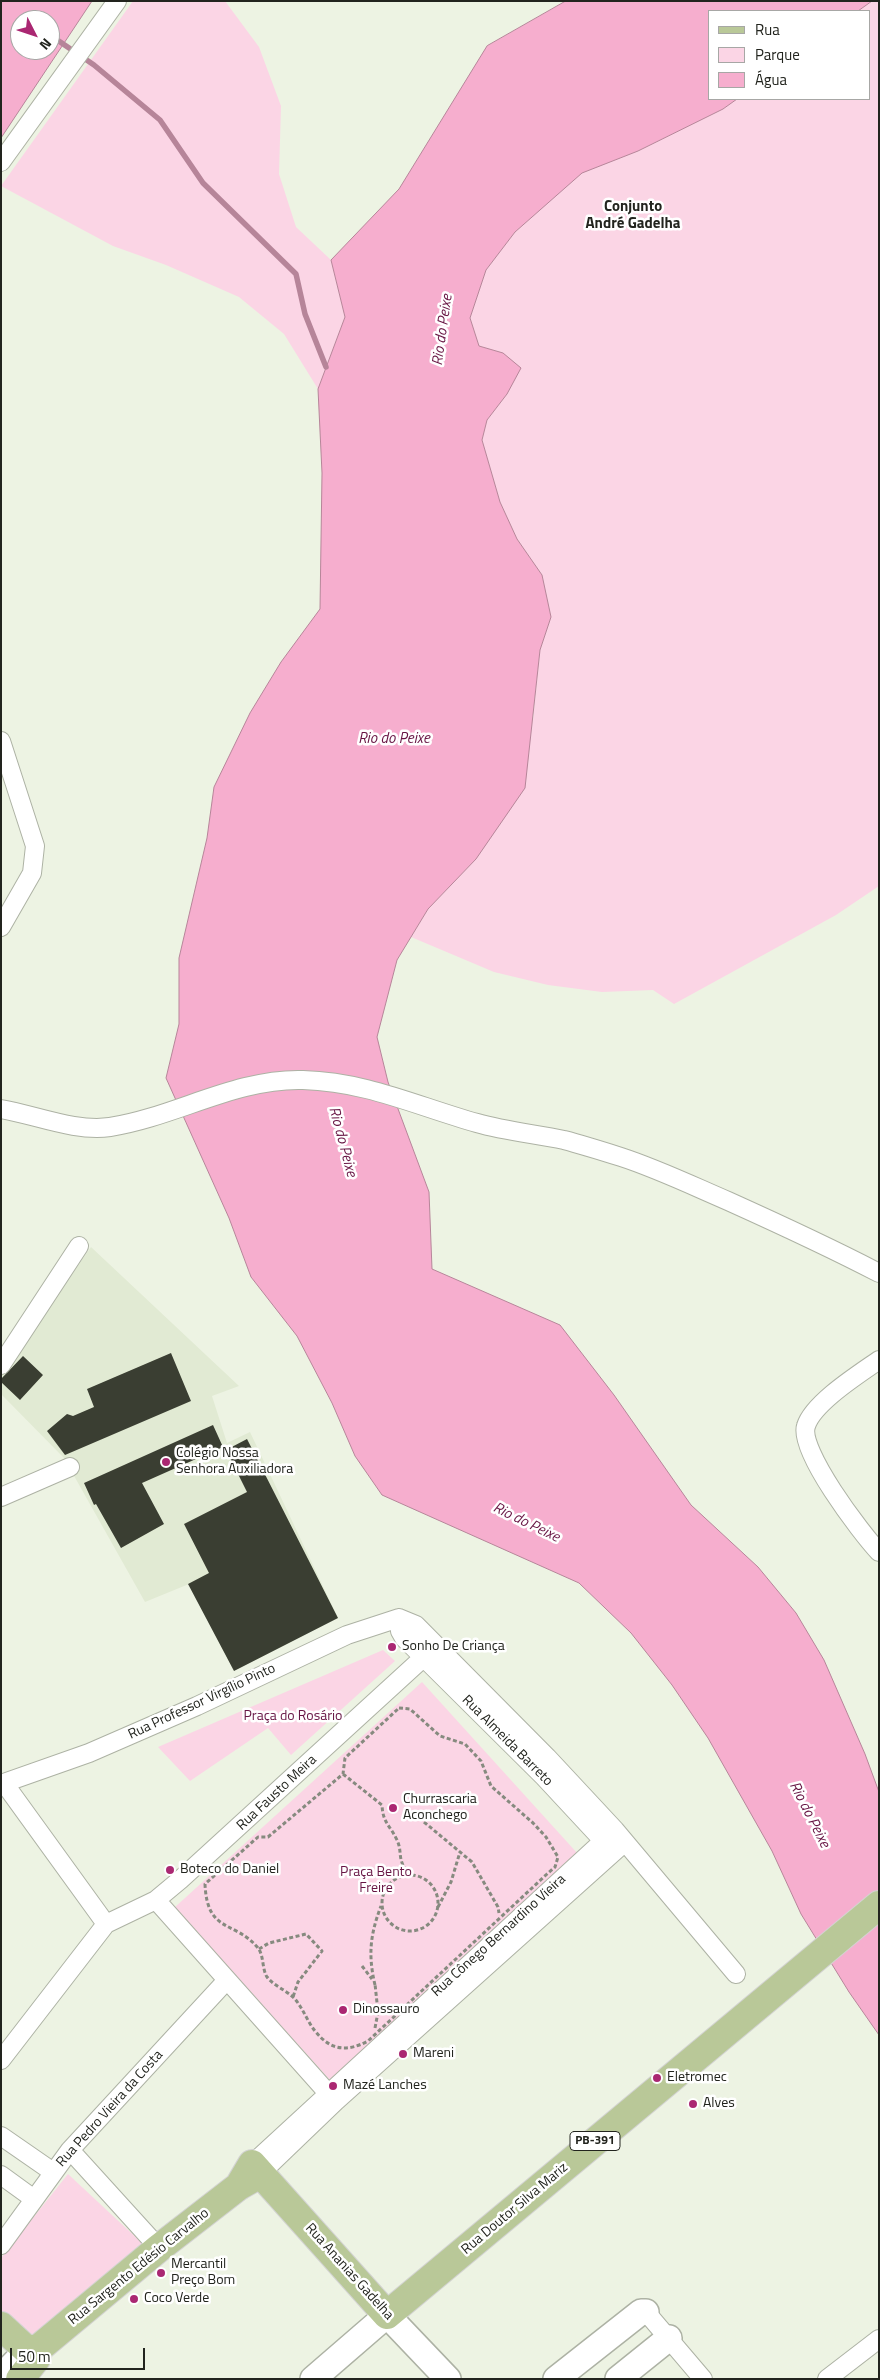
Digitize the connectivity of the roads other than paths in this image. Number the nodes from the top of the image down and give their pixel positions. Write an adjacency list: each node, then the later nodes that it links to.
1 (117, 1): 2 (street)
2 (1, 162)
3 (1, 741): 4 (street)
4 (6, 773): 5 (street)
5 (7, 910): 6 (street)
6 (1, 927)
7 (1, 1109): 9 (street)
8 (79, 1246): 11 (street)
9 (879, 1273)
10 (879, 1360): 14 (street)
11 (1, 1365)
12 (70, 1467): 13 (street)
13 (1, 1497)
14 (879, 1552)
15 (403, 1623): 16 (street, Rua Almeida Barreto); 17 (street, Rua Professor Virgílio Pinto)
16 (430, 1652): 18 (street, Rua Almeida Barreto); 19 (street, Rua Fausto Meira)
17 (3, 1784): 21 (street)
18 (614, 1841): 22 (street, Rua Almeida Barreto); 25 (street, Rua Cônego Bernardino Vieira)
19 (156, 1900): 21 (street, Rua Fausto Meira); 23 (street)
20 (879, 1905): 35 (main road, Rua Doutor Silva Mariz / PB-391)
21 (106, 1924): 24 (street)
22 (736, 1974)
23 (227, 1980): 25 (street); 27 (street, Rua Pedro Vieira da Costa)
24 (1, 2060)
25 (332, 2097): 30 (street, Rua Cônego Bernardino Vieira)
26 (1, 2136): 28 (street)
27 (70, 2150): 28 (street, Rua Pedro Vieira da Costa); 33 (street)
28 (53, 2172): 31 (street, Rua Pedro Vieira da Costa)
29 (1, 2175): 31 (street)
30 (250, 2175): 33 (main road, Rua Sargento Edésio Carvalho); 35 (main road, Rua Ananias Gadelha)
31 (34, 2199): 32 (street, Rua Pedro Vieira da Costa)
32 (1, 2245)
33 (159, 2248): 39 (main road, Rua Sargento Edésio Carvalho)
34 (646, 2312): 37 (street); 43 (street)
35 (387, 2315): 41 (street, Rua Doutor Silva Mariz / PB-391); 42 (street, Rua Ananias Gadelha)
36 (1, 2326): 39 (main road)
37 (669, 2338): 44 (street); 45 (street)
38 (879, 2340): 46 (street)
39 (31, 2359): 40 (street)
40 (1, 2377)
41 (313, 2379)
42 (448, 2379)
43 (556, 2379)
44 (618, 2379)
45 (703, 2379)
46 (827, 2379)

